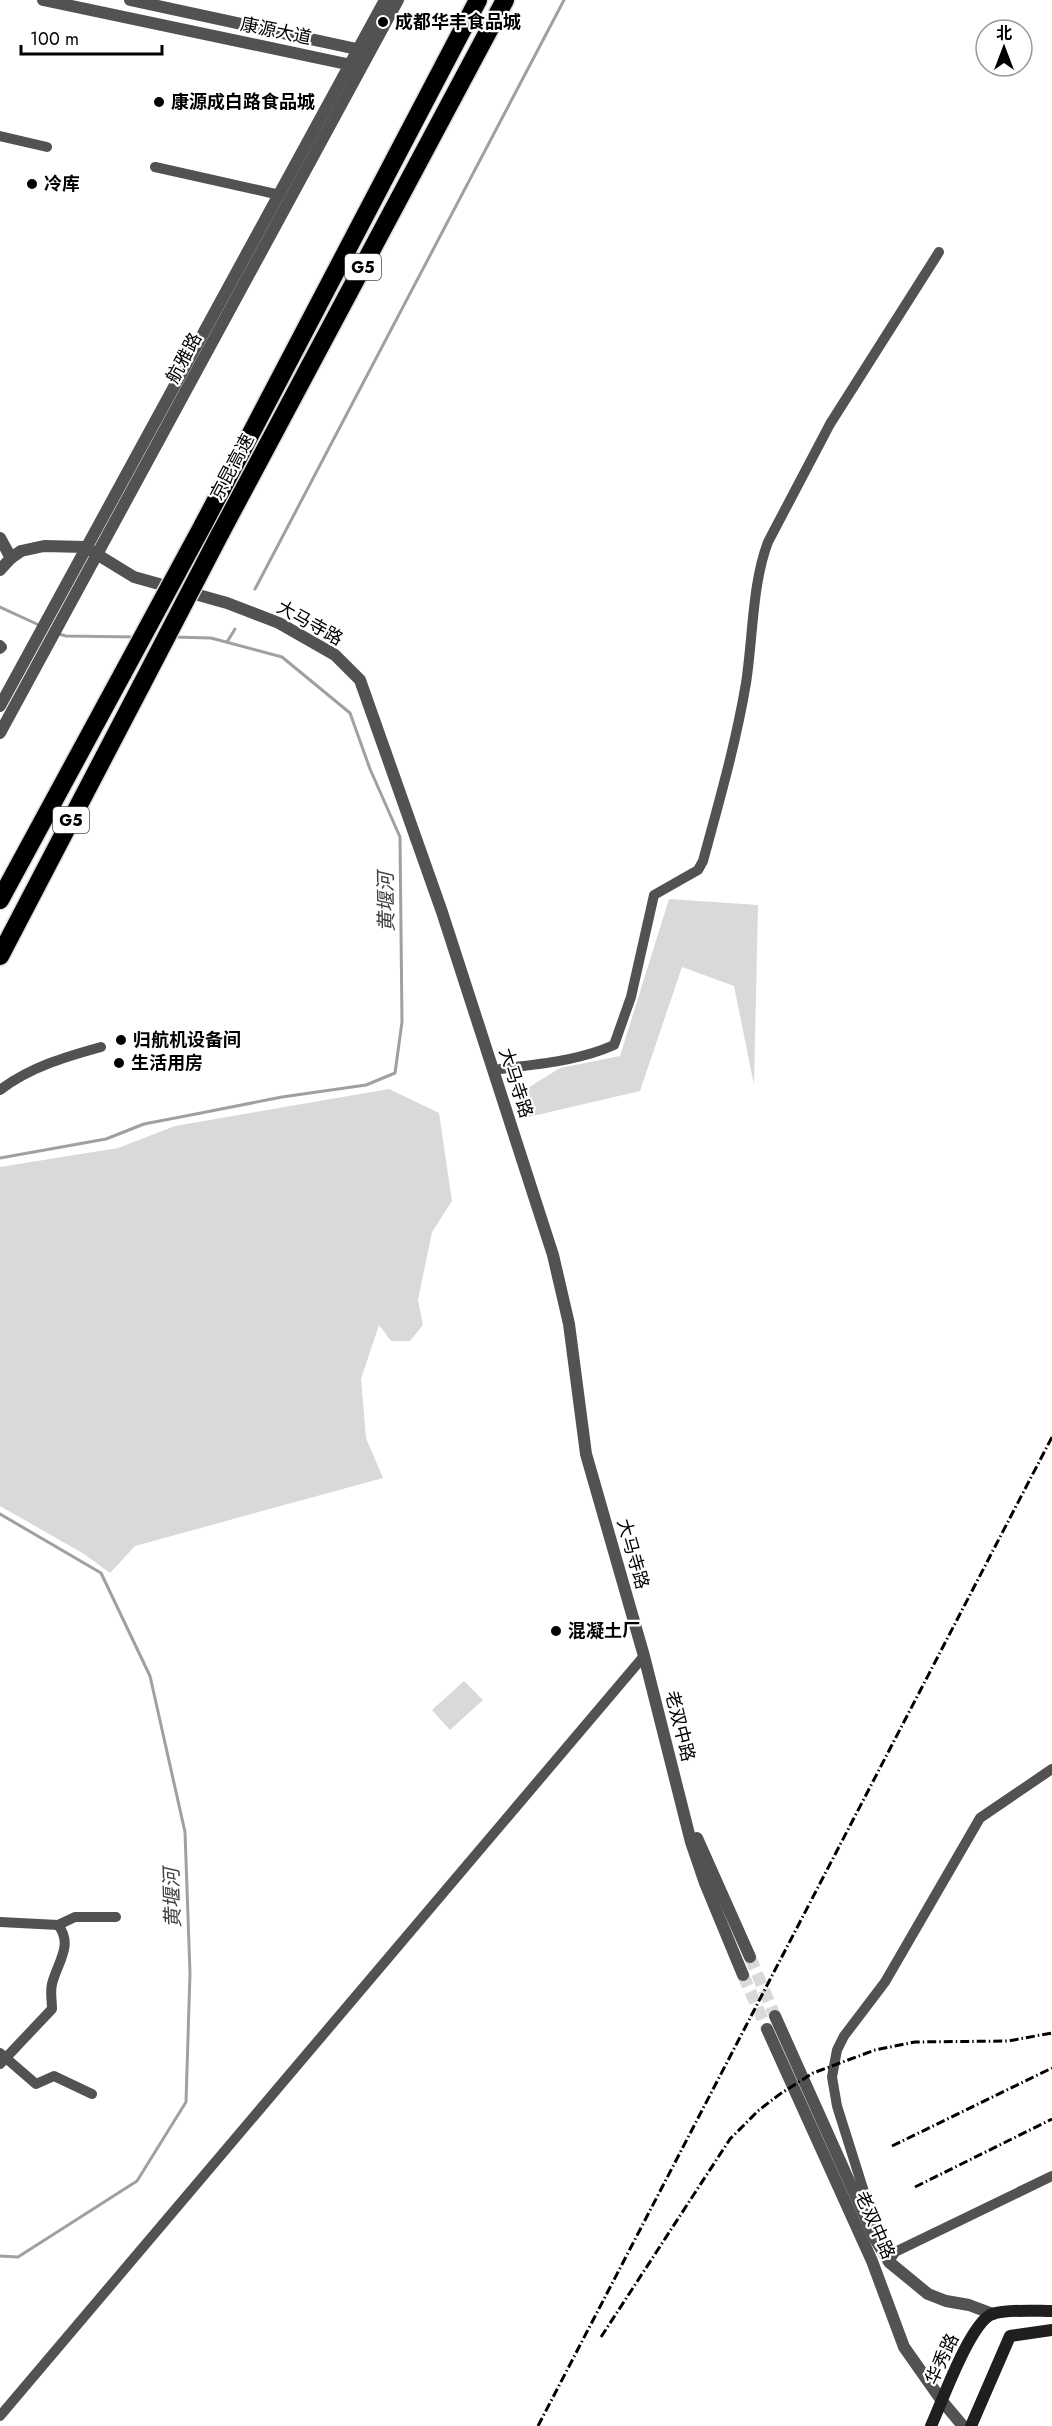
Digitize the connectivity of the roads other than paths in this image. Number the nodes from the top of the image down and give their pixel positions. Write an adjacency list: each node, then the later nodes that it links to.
1 (43, 0): 8 (street, 康源大道)
2 (130, 0): 7 (street)
3 (385, 0): 7 (street, 航雅路)
4 (398, 0): 7 (street, 航雅路)
5 (478, 0): 21 (highway, 京昆高速 / G5, bridge)
6 (505, 0): 22 (highway, 京昆高速 / G5, bridge)
7 (364, 50): 8 (street, 航雅路)
8 (355, 66): 12 (street, 航雅路); 16 (street, 航雅路)
9 (0, 136): 10 (street)
10 (47, 147)
11 (155, 167): 12 (street)
12 (280, 195): 15 (street, 航雅路)
13 (939, 252): 24 (street)
14 (0, 538): 17 (street)
15 (85, 547): 16 (street, 大马寺路); 17 (street); 19 (street, 航雅路)
16 (99, 554): 20 (street, 航雅路); 24 (street, 大马寺路)
17 (11, 558): 18 (street)
18 (0, 570)
19 (0, 706)
20 (0, 733)
21 (0, 900)
22 (0, 956)
23 (101, 1047): 25 (street)
24 (493, 1070): 26 (street, 大马寺路)
25 (0, 1090)
26 (644, 1656): 28 (street, 老双中路); 45 (street)
27 (1052, 1769): 39 (street)
28 (682, 1804): 32 (street, 老双中路); 33 (street, 老双中路)
29 (116, 1917): 31 (street)
30 (0, 1922): 31 (street)
31 (58, 1925): 36 (street)
32 (750, 1957)
33 (743, 1975)
34 (776, 2016): 39 (street, 老双中路)
35 (767, 2029): 44 (street, 老双中路)
36 (2, 2058): 37 (street)
37 (92, 2094)
38 (1052, 2176): 40 (street)
39 (875, 2239): 40 (street, 老双中路)
40 (889, 2262): 42 (street, 老双中路)
41 (1052, 2311): 42 (main road)
42 (993, 2314): 44 (main road, 华秀路)
43 (1052, 2330): 48 (main road)
44 (942, 2401): 46 (main road, 华秀路); 47 (street, 老双中路)
45 (0, 2416)
46 (931, 2426)
47 (963, 2426)
48 (971, 2426)

